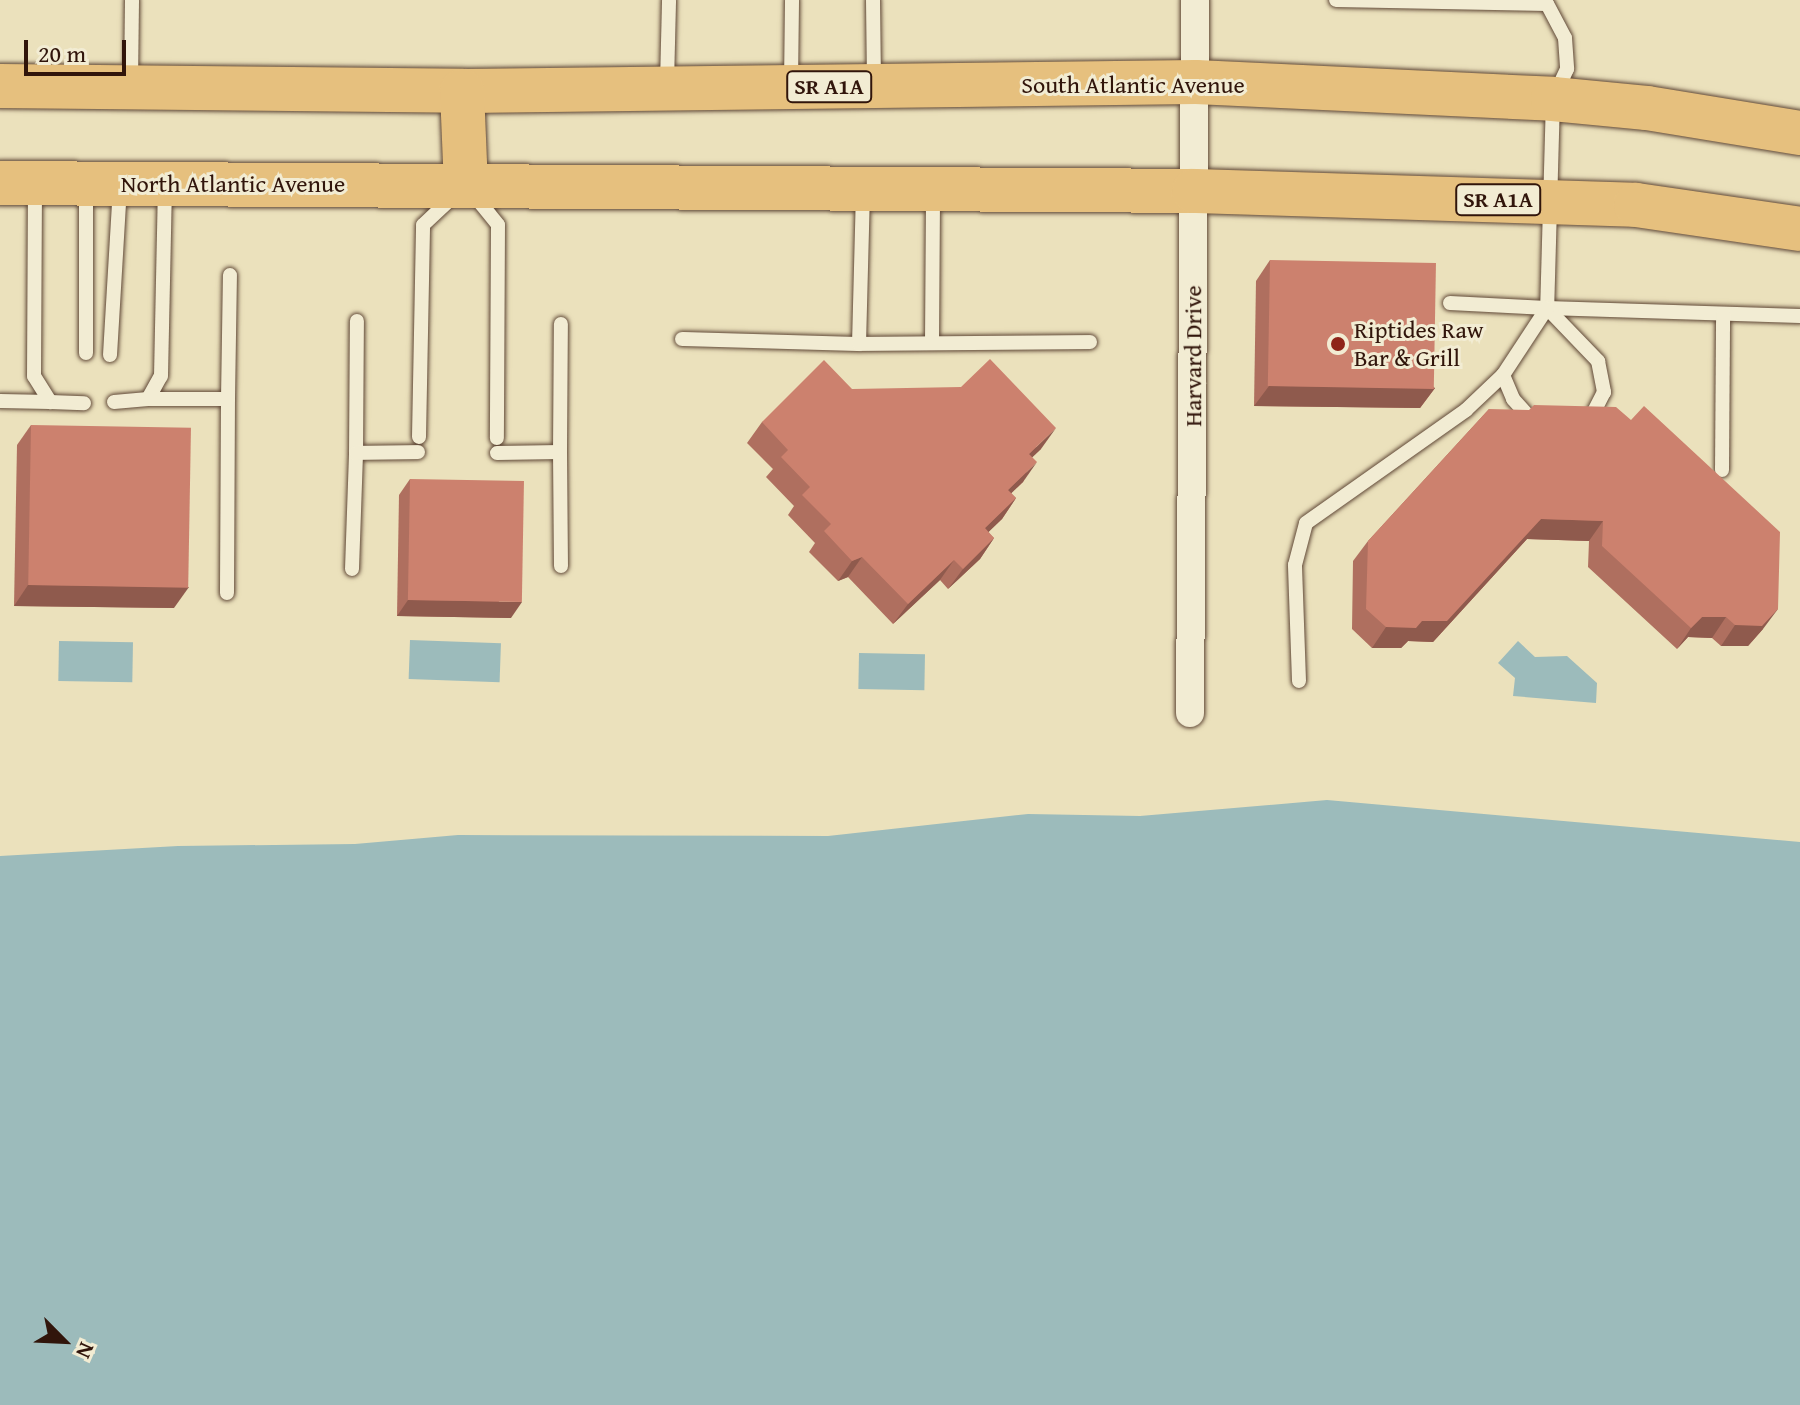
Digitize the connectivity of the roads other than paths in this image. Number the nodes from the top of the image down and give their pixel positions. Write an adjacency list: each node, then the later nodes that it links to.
1 (132, 0): 12 (lane)
2 (669, 0): 13 (lane)
3 (792, 0): 11 (lane)
4 (873, 0): 10 (lane)
5 (1195, 0): 8 (street, Harvard Drive)
6 (1336, 0): 7 (lane)
7 (1546, 2): 15 (lane)
8 (1196, 82): 10 (main road, South Atlantic Avenue / SR A1A); 15 (main road, South Atlantic Avenue / SR A1A); 23 (street, Harvard Drive)
9 (0, 86): 12 (main road, SR A1A)
10 (874, 86): 11 (main road, South Atlantic Avenue / SR A1A)
11 (791, 87): 13 (main road, South Atlantic Avenue / SR A1A)
12 (131, 88): 14 (main road, SR A1A)
13 (667, 89): 14 (main road, South Atlantic Avenue / SR A1A)
14 (462, 91): 20 (main road)
15 (1553, 99): 16 (main road, South Atlantic Avenue / SR A1A); 24 (lane)
16 (1800, 133)
17 (18, 183): 18 (main road, North Atlantic Avenue / SR A1A); 43 (lane)
18 (103, 183): 19 (main road, North Atlantic Avenue / SR A1A); 37 (lane); 38 (lane)
19 (165, 184): 20 (main road, North Atlantic Avenue / SR A1A); 40 (lane)
20 (466, 185): 21 (main road, SR A1A); 48 (lane); 49 (lane)
21 (863, 189): 22 (main road, SR A1A); 36 (lane)
22 (933, 189): 23 (main road, SR A1A); 35 (lane)
23 (1194, 191): 24 (main road, SR A1A); 55 (street, Harvard Drive)
24 (1549, 202): 25 (main road, SR A1A); 28 (lane)
25 (1800, 229)
26 (230, 275): 41 (lane)
27 (1450, 303): 28 (lane)
28 (1547, 308): 29 (lane); 39 (lane); 47 (lane)
29 (1723, 314): 30 (lane); 50 (lane)
30 (1800, 316)
31 (357, 321): 49 (lane)
32 (561, 324): 48 (lane)
33 (682, 339): 36 (lane)
34 (1090, 342): 35 (lane)
35 (932, 343): 36 (lane)
36 (859, 344)
37 (86, 353)
38 (110, 355)
39 (1503, 375): 46 (lane); 54 (lane)
40 (148, 399): 41 (lane); 44 (lane)
41 (228, 399): 53 (lane)
42 (0, 401): 43 (lane)
43 (50, 402): 45 (lane)
44 (114, 402)
45 (84, 403)
46 (1544, 426)
47 (1575, 426)
48 (560, 452): 51 (lane)
49 (356, 453): 52 (lane)
50 (1722, 470)
51 (561, 566)
52 (352, 569)
53 (227, 593)
54 (1299, 681)
55 (1190, 713)

